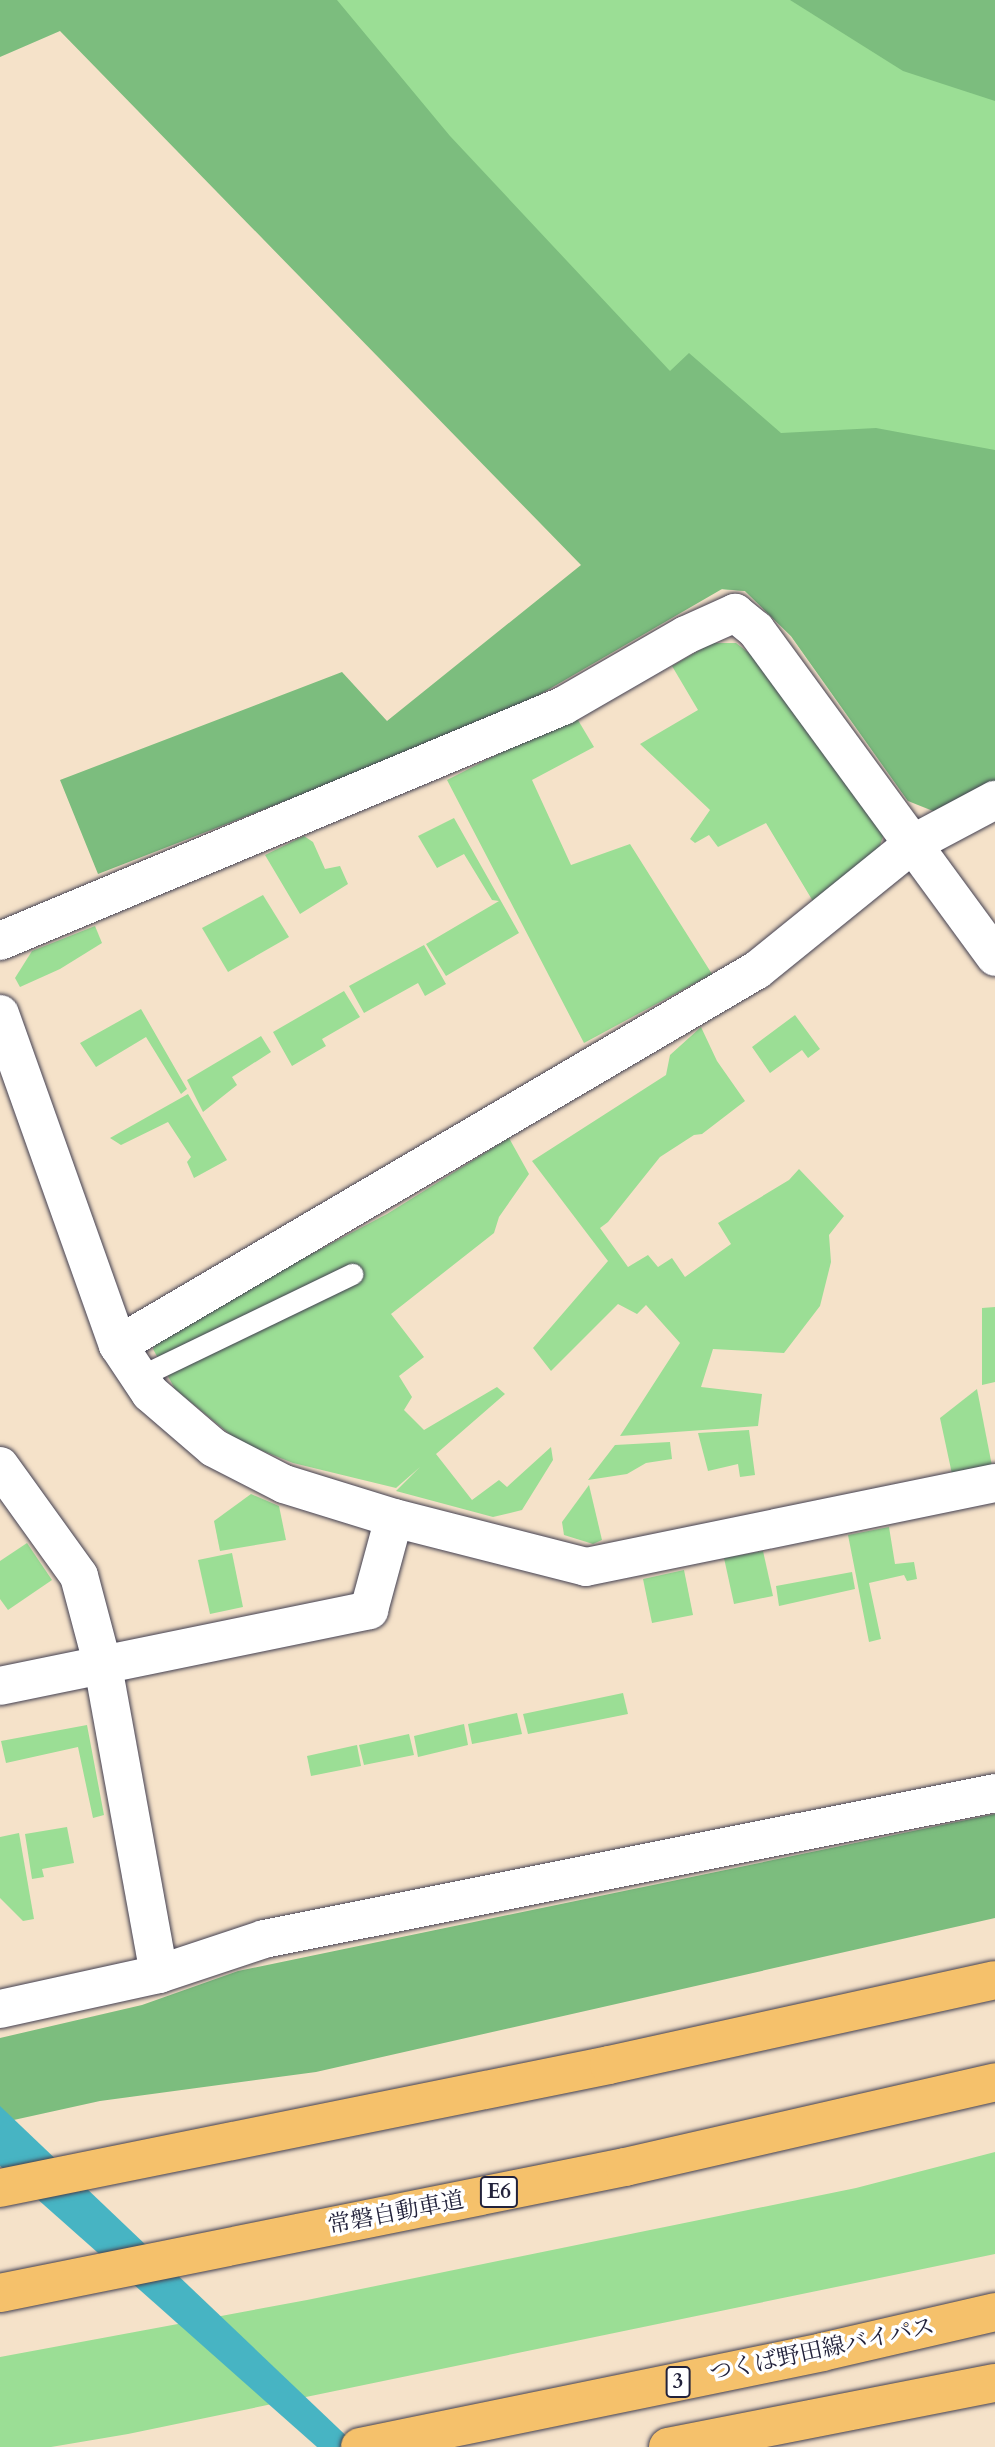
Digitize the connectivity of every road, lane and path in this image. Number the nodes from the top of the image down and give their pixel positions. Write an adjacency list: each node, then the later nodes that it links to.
1 (995, 800): 2 (street)
2 (914, 843): 3 (street); 4 (street); 7 (street)
3 (0, 941)
4 (995, 957)
5 (0, 1014): 7 (street)
6 (352, 1275): 8 (lane)
7 (118, 1345): 8 (street)
8 (139, 1377): 11 (street)
9 (0, 1466): 12 (street)
10 (995, 1483): 11 (street)
11 (394, 1518): 12 (street)
12 (103, 1666): 13 (street); 15 (street)
13 (0, 1686)
14 (995, 1793): 15 (street)
15 (159, 1974): 17 (street)
16 (995, 1980): 19 (main road)
17 (0, 2009)
18 (995, 2082): 20 (main road, 常磐自動車道 / E6)
19 (0, 2188)
20 (0, 2292)
21 (995, 2312): 23 (main road, つくば野田線バイパス / 3)
22 (995, 2383): 24 (main road)
23 (360, 2447)
24 (668, 2447)

